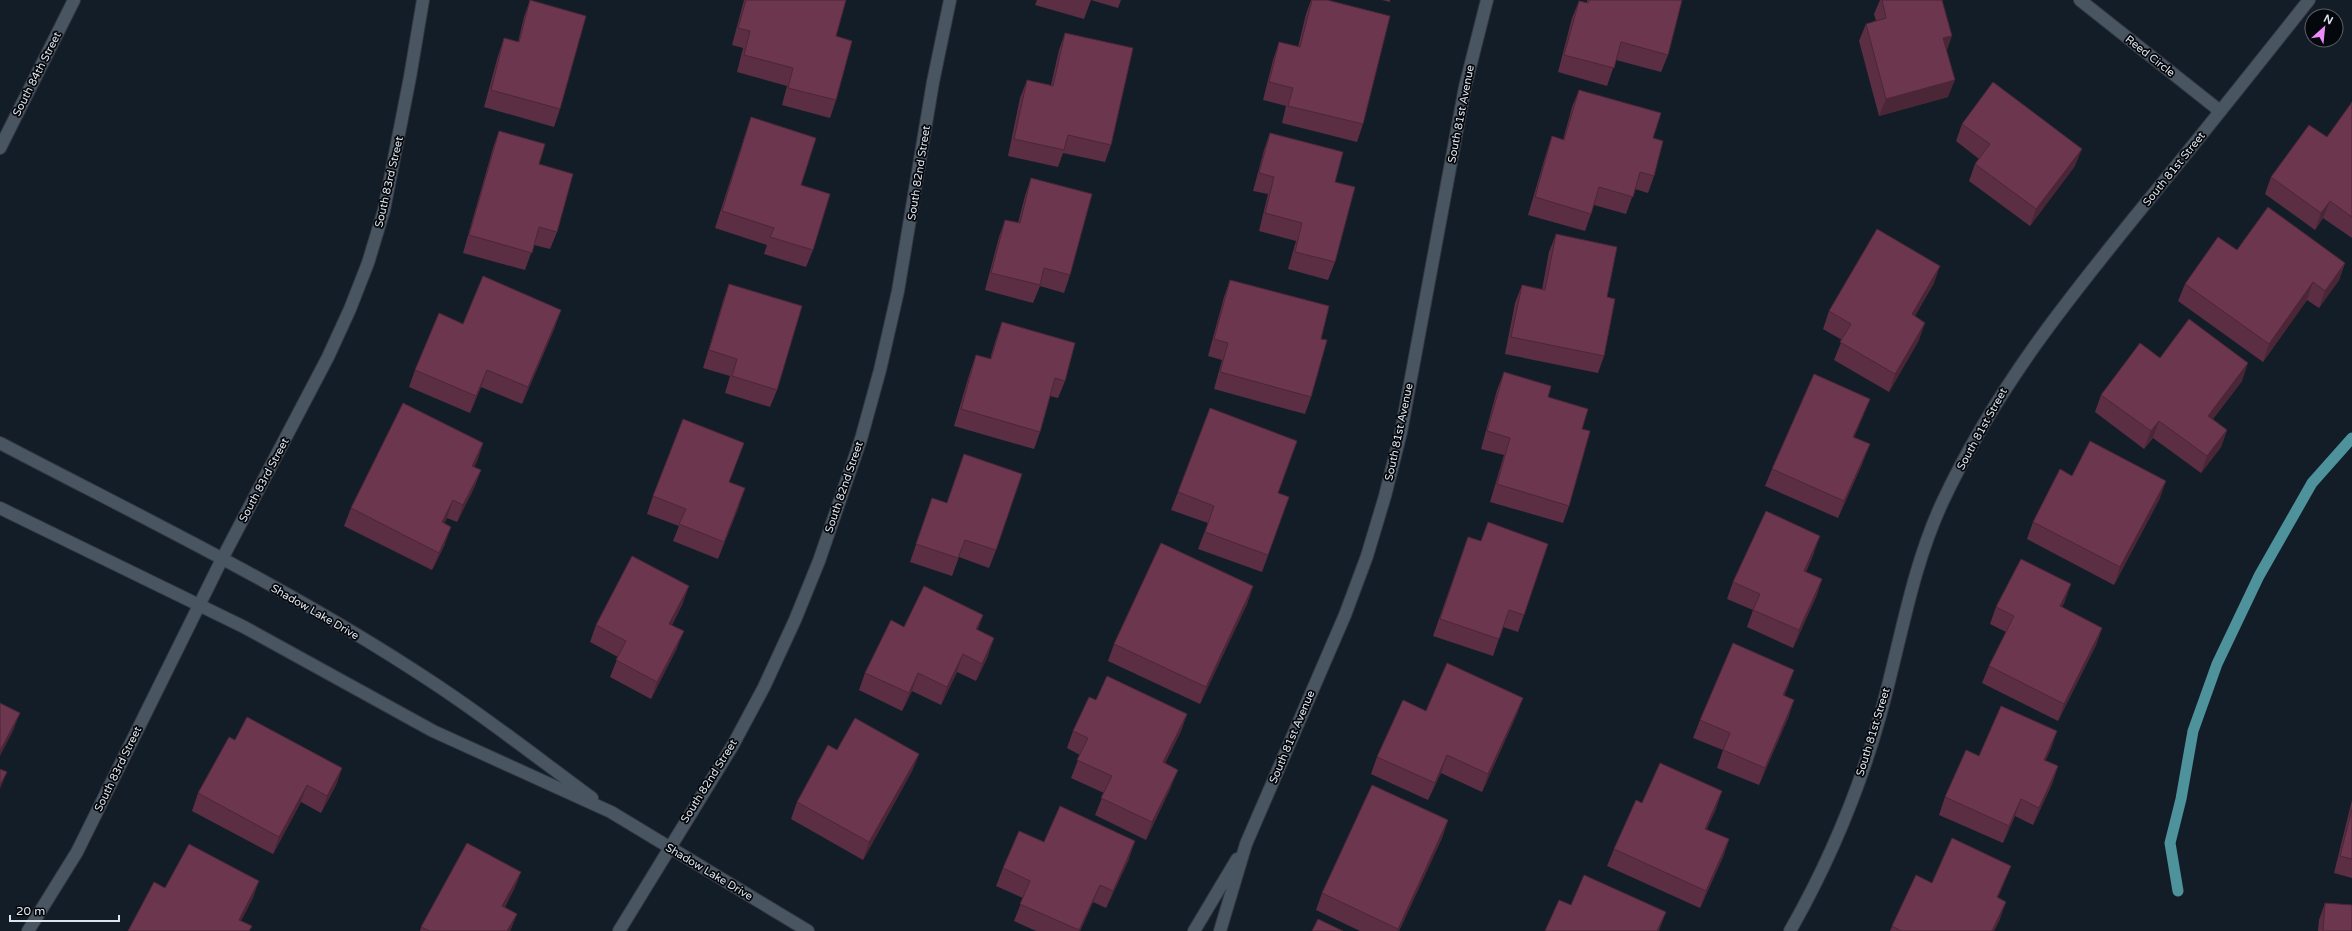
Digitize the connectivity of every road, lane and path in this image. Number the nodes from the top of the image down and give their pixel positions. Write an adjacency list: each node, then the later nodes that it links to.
1 (74, 0): 8 (street, South 84th Street)
2 (422, 0): 11 (street, South 83rd Street)
3 (950, 0): 15 (street, South 82nd Street)
4 (1487, 0): 14 (street, South 81st Avenue)
5 (2080, 0): 7 (street, Reed Circle)
6 (2309, 0): 7 (street, South 81st Street)
7 (2220, 111): 21 (street, South 81st Street)
8 (0, 148)
9 (0, 443): 11 (street, Shadow Lake Drive)
10 (0, 508): 12 (street, Shadow Lake Drive)
11 (222, 559): 12 (street, South 83rd Street); 13 (street, Shadow Lake Drive)
12 (199, 605): 13 (street, Shadow Lake Drive); 16 (street, South 83rd Street)
13 (611, 812): 15 (street, Shadow Lake Drive)
14 (1246, 844): 19 (street, South 81st Avenue); 20 (street, South 81st Avenue)
15 (669, 847): 17 (street, South 82nd Street); 18 (street, Shadow Lake Drive)
16 (28, 931)
17 (619, 931)
18 (808, 931)
19 (1194, 931)
20 (1220, 931)
21 (1790, 931)

